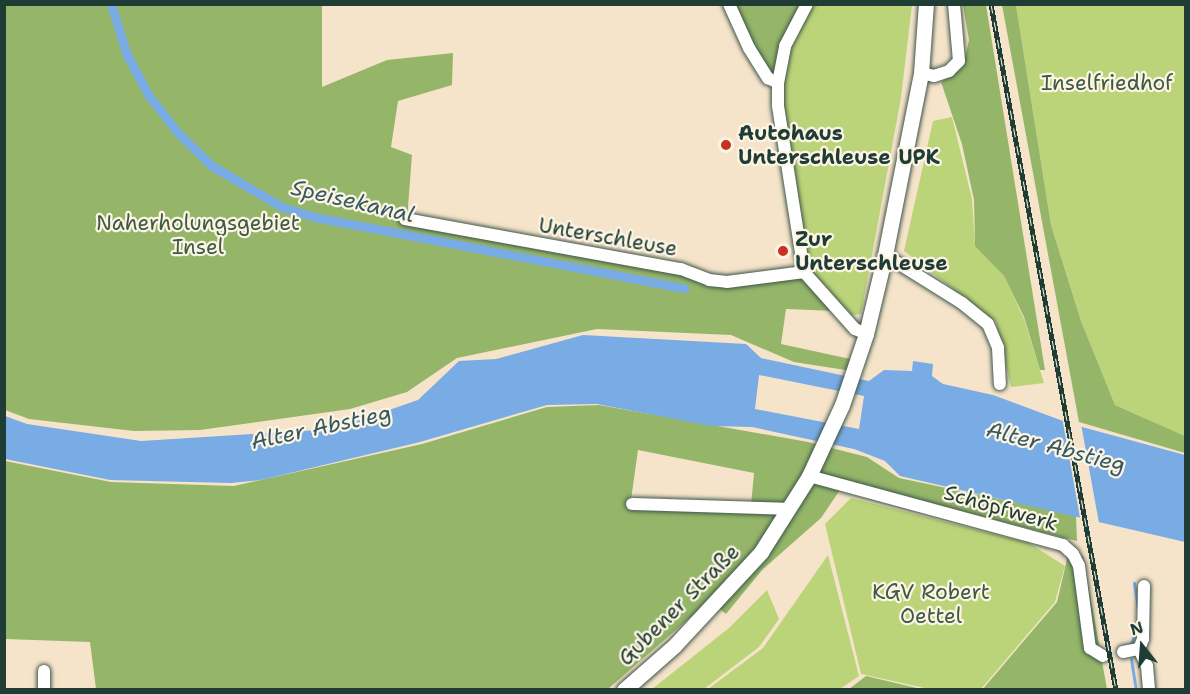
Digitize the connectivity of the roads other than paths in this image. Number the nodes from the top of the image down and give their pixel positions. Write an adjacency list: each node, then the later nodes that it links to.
1 (729, 4): 6 (street)
2 (807, 4): 6 (street)
3 (926, 4): 5 (main road, Gubener Straße)
4 (954, 4): 5 (street)
5 (921, 73): 8 (main road, Gubener Straße)
6 (778, 82): 9 (street)
7 (405, 219): 9 (street, Unterschleuse)
8 (885, 255): 10 (main road, Gubener Straße); 11 (street)
9 (804, 272): 10 (street)
10 (866, 334): 12 (main road, Gubener Straße)
11 (1000, 384)
12 (809, 476): 14 (main road, Gubener Straße); 18 (street, Schöpfwerk)
13 (632, 504): 14 (street)
14 (787, 509): 21 (main road, Gubener Straße)
15 (1144, 586): 16 (street)
16 (1139, 649): 17 (street); 22 (street)
17 (1123, 652)
18 (1103, 656)
19 (44, 671): 20 (street)
20 (44, 690)
21 (624, 690)
22 (1149, 690)

